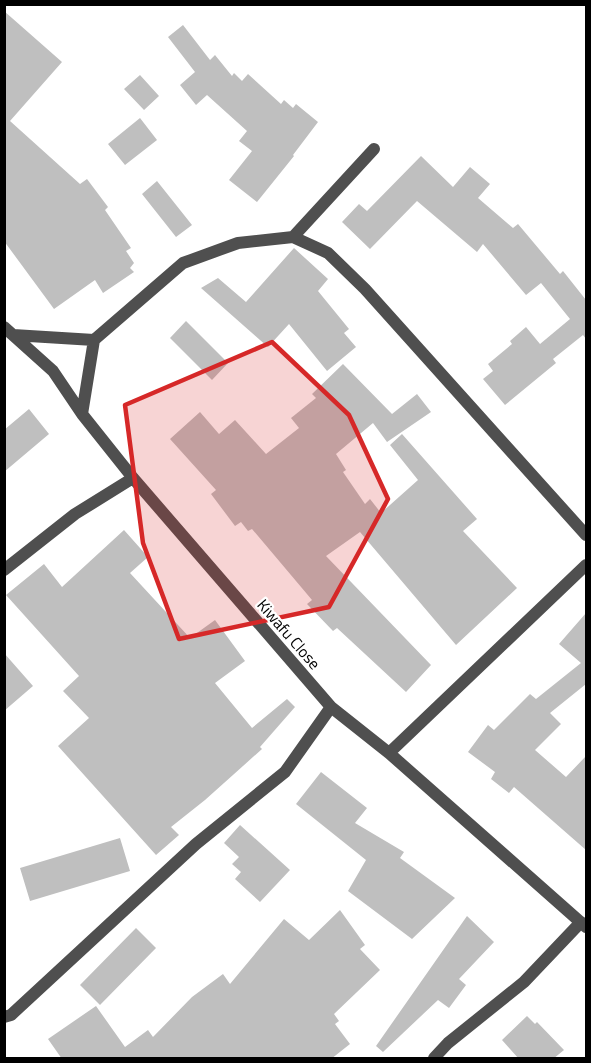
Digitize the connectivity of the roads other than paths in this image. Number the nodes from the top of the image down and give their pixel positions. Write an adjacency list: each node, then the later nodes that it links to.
1 (374, 149): 2 (street)
2 (293, 237): 4 (street); 7 (street)
3 (9, 331): 4 (street); 5 (street, Kiwafu Close)
4 (94, 340): 5 (street)
5 (82, 414): 6 (street, Kiwafu Close)
6 (133, 478): 9 (street); 10 (street, Kiwafu Close)
7 (586, 535)
8 (586, 565): 11 (street)
9 (4, 570)
10 (331, 707): 11 (street, Kiwafu Close); 13 (street)
11 (389, 753): 12 (street, Kiwafu Close)
12 (584, 925): 14 (street)
13 (4, 1017)
14 (434, 1059)

